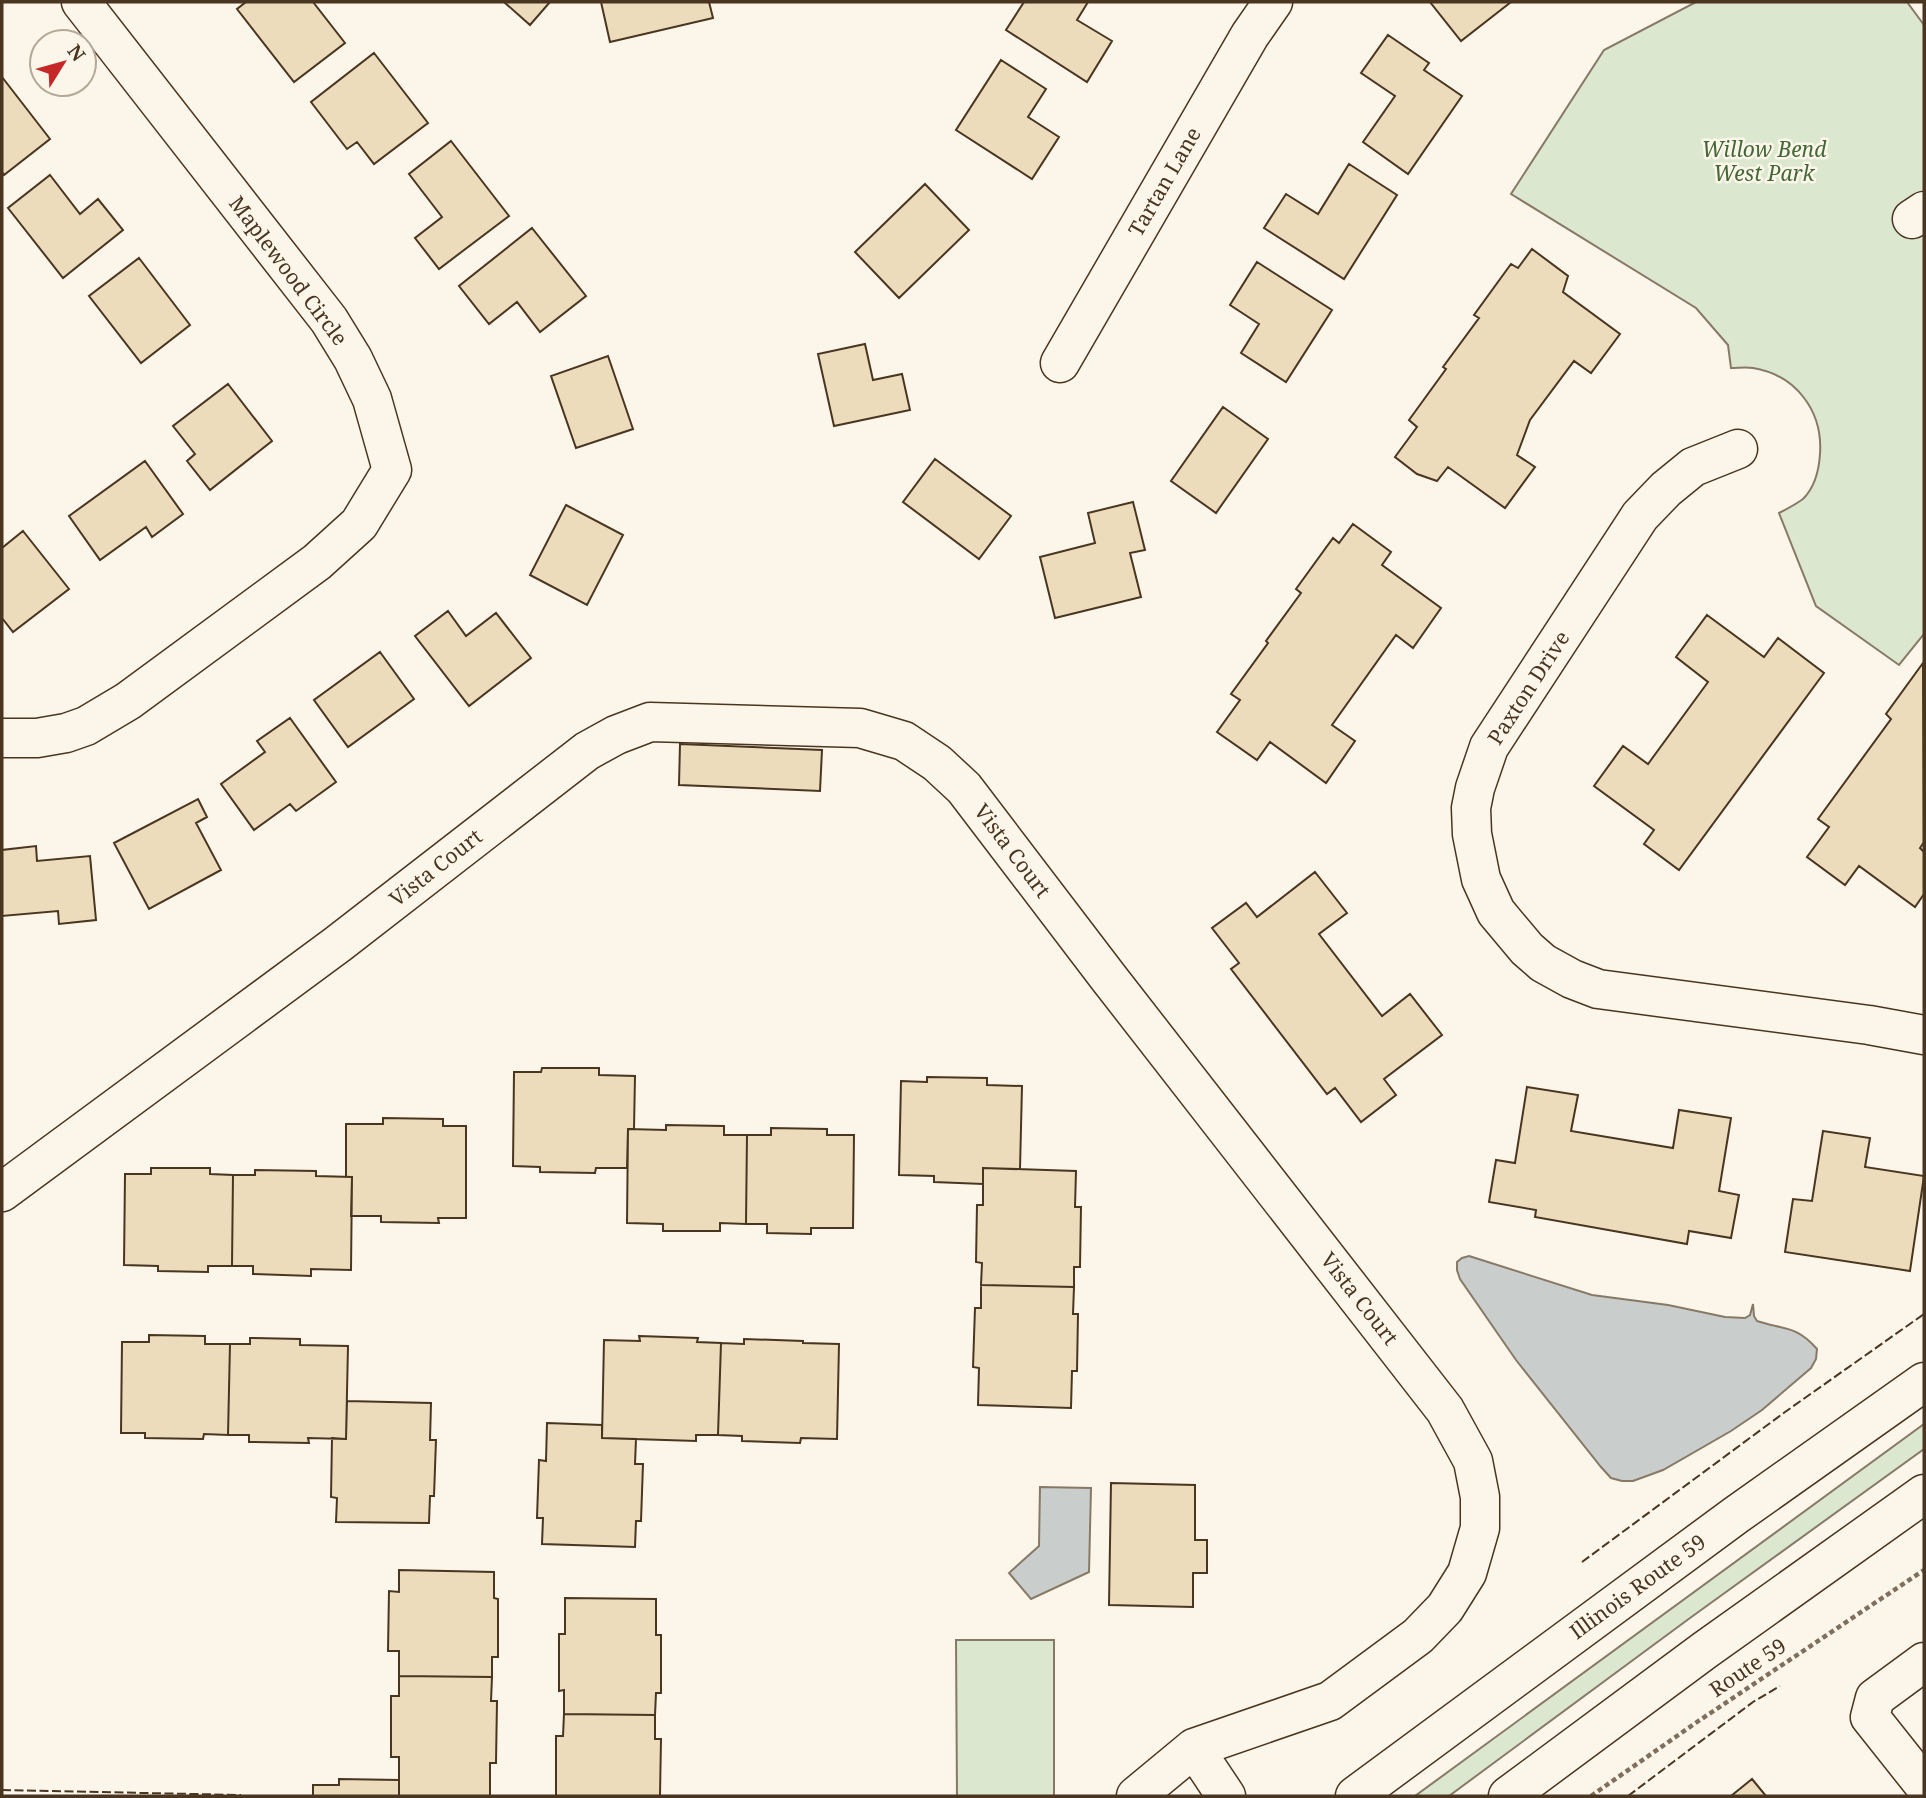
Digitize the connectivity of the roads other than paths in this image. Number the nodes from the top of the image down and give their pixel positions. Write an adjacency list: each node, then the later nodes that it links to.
1 (81, 2): 5 (street, Maplewood Circle)
2 (1273, 2): 3 (street, Tartan Lane)
3 (1060, 363)
4 (1738, 449): 6 (street, Paxton Drive)
5 (2, 738)
6 (1924, 1035)
7 (2, 1192): 11 (street, Vista Court)
8 (1924, 1382): 15 (street, Illinois Route 59)
9 (1924, 1494): 16 (street)
10 (1924, 1662): 12 (street)
11 (1194, 1748): 13 (street, Vista Court); 14 (street)
12 (1924, 1785)
13 (1150, 1792)
14 (1226, 1796)
15 (1355, 1796)
16 (1508, 1796)

